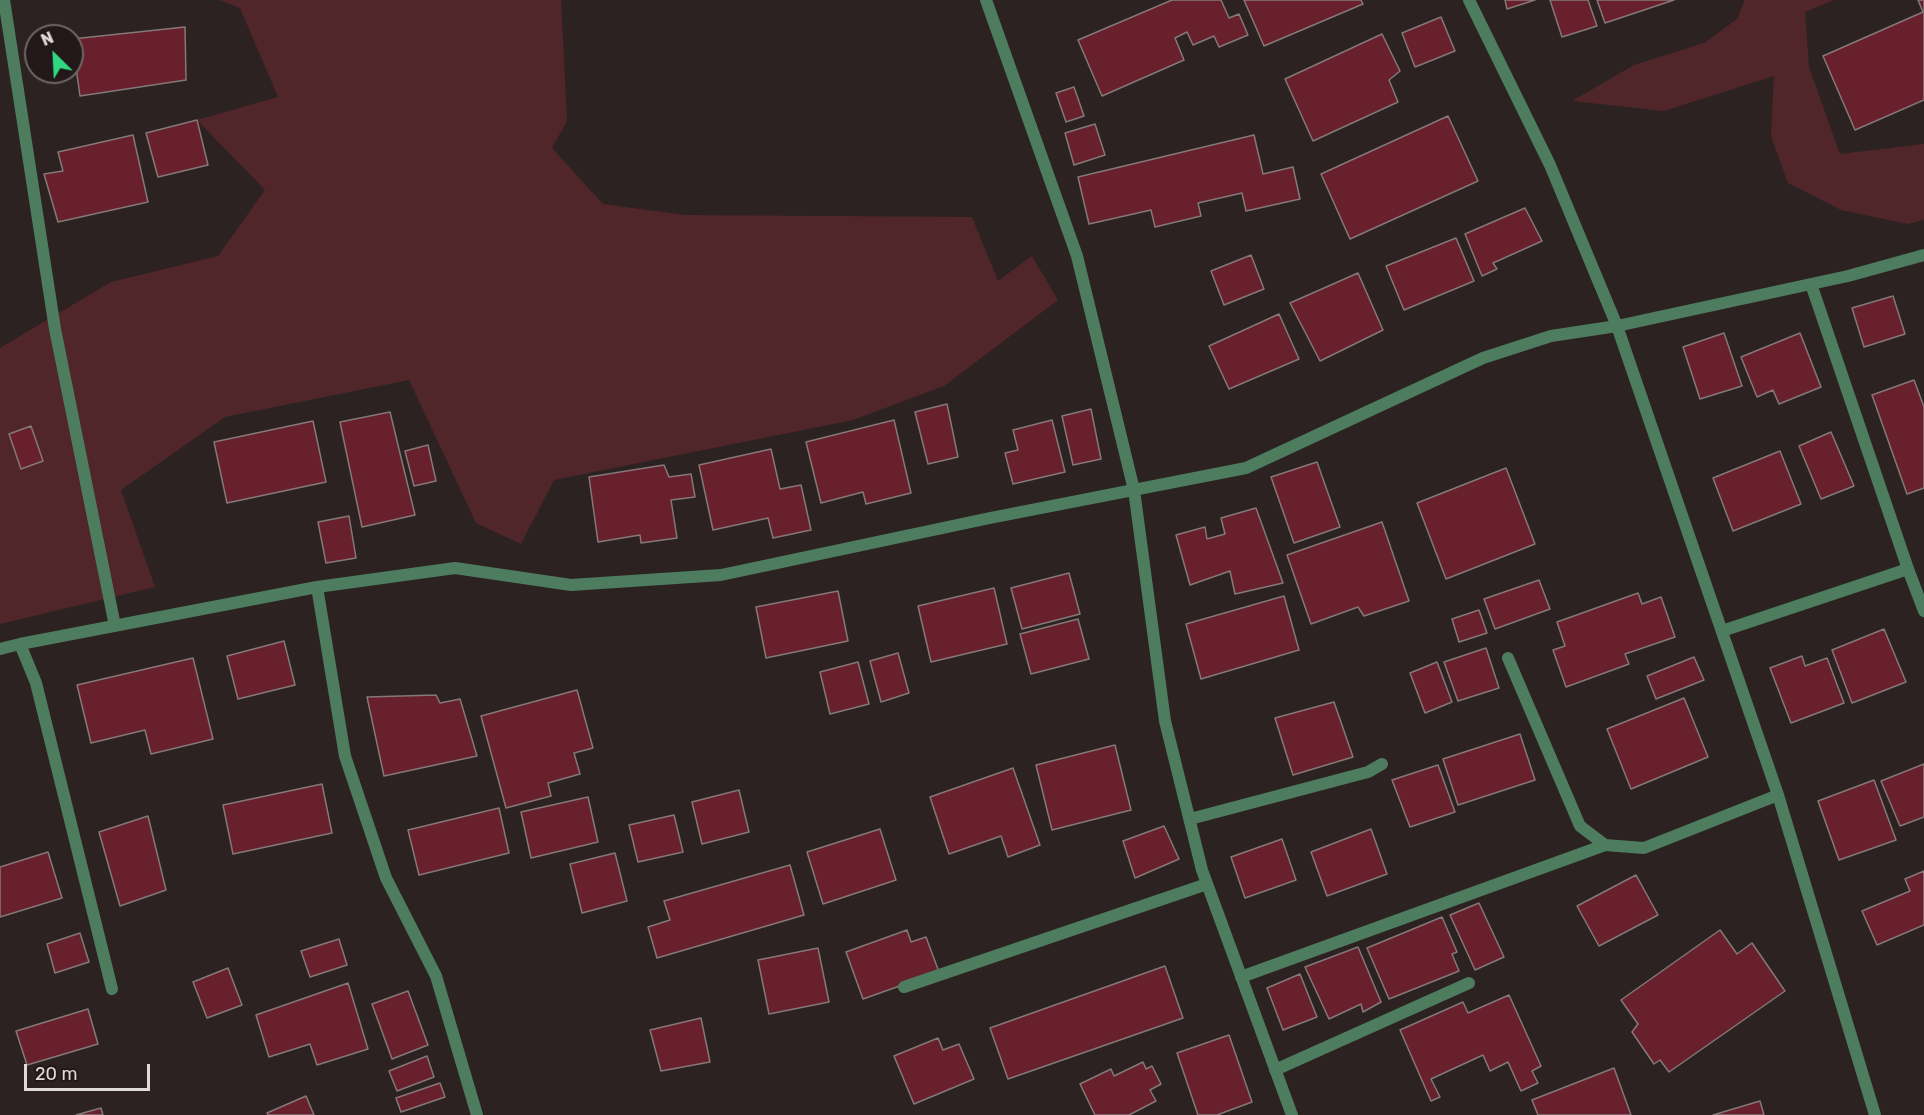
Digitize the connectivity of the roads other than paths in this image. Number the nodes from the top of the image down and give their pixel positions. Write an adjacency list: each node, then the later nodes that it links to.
1 (4, 0): 11 (street)
2 (986, 0): 7 (street)
3 (1469, 0): 6 (street)
4 (1924, 255): 5 (street)
5 (1811, 284): 6 (street); 8 (street)
6 (1617, 326): 7 (street); 12 (street)
7 (1134, 490): 9 (street); 18 (street)
8 (1908, 569): 10 (street); 12 (street)
9 (317, 587): 11 (street); 26 (street)
10 (1924, 611)
11 (115, 626): 13 (street)
12 (1722, 631): 17 (street)
13 (20, 644): 14 (street); 24 (street)
14 (0, 650)
15 (1508, 658): 19 (street)
16 (1382, 764): 18 (street)
17 (1778, 795): 19 (street); 28 (street)
18 (1190, 819): 20 (street)
19 (1605, 845): 21 (street)
20 (1207, 884): 21 (street); 23 (street)
21 (1241, 976): 25 (street)
22 (1469, 983): 25 (street)
23 (904, 987)
24 (112, 989)
25 (1275, 1070): 27 (street)
26 (477, 1115)
27 (1292, 1115)
28 (1875, 1115)

